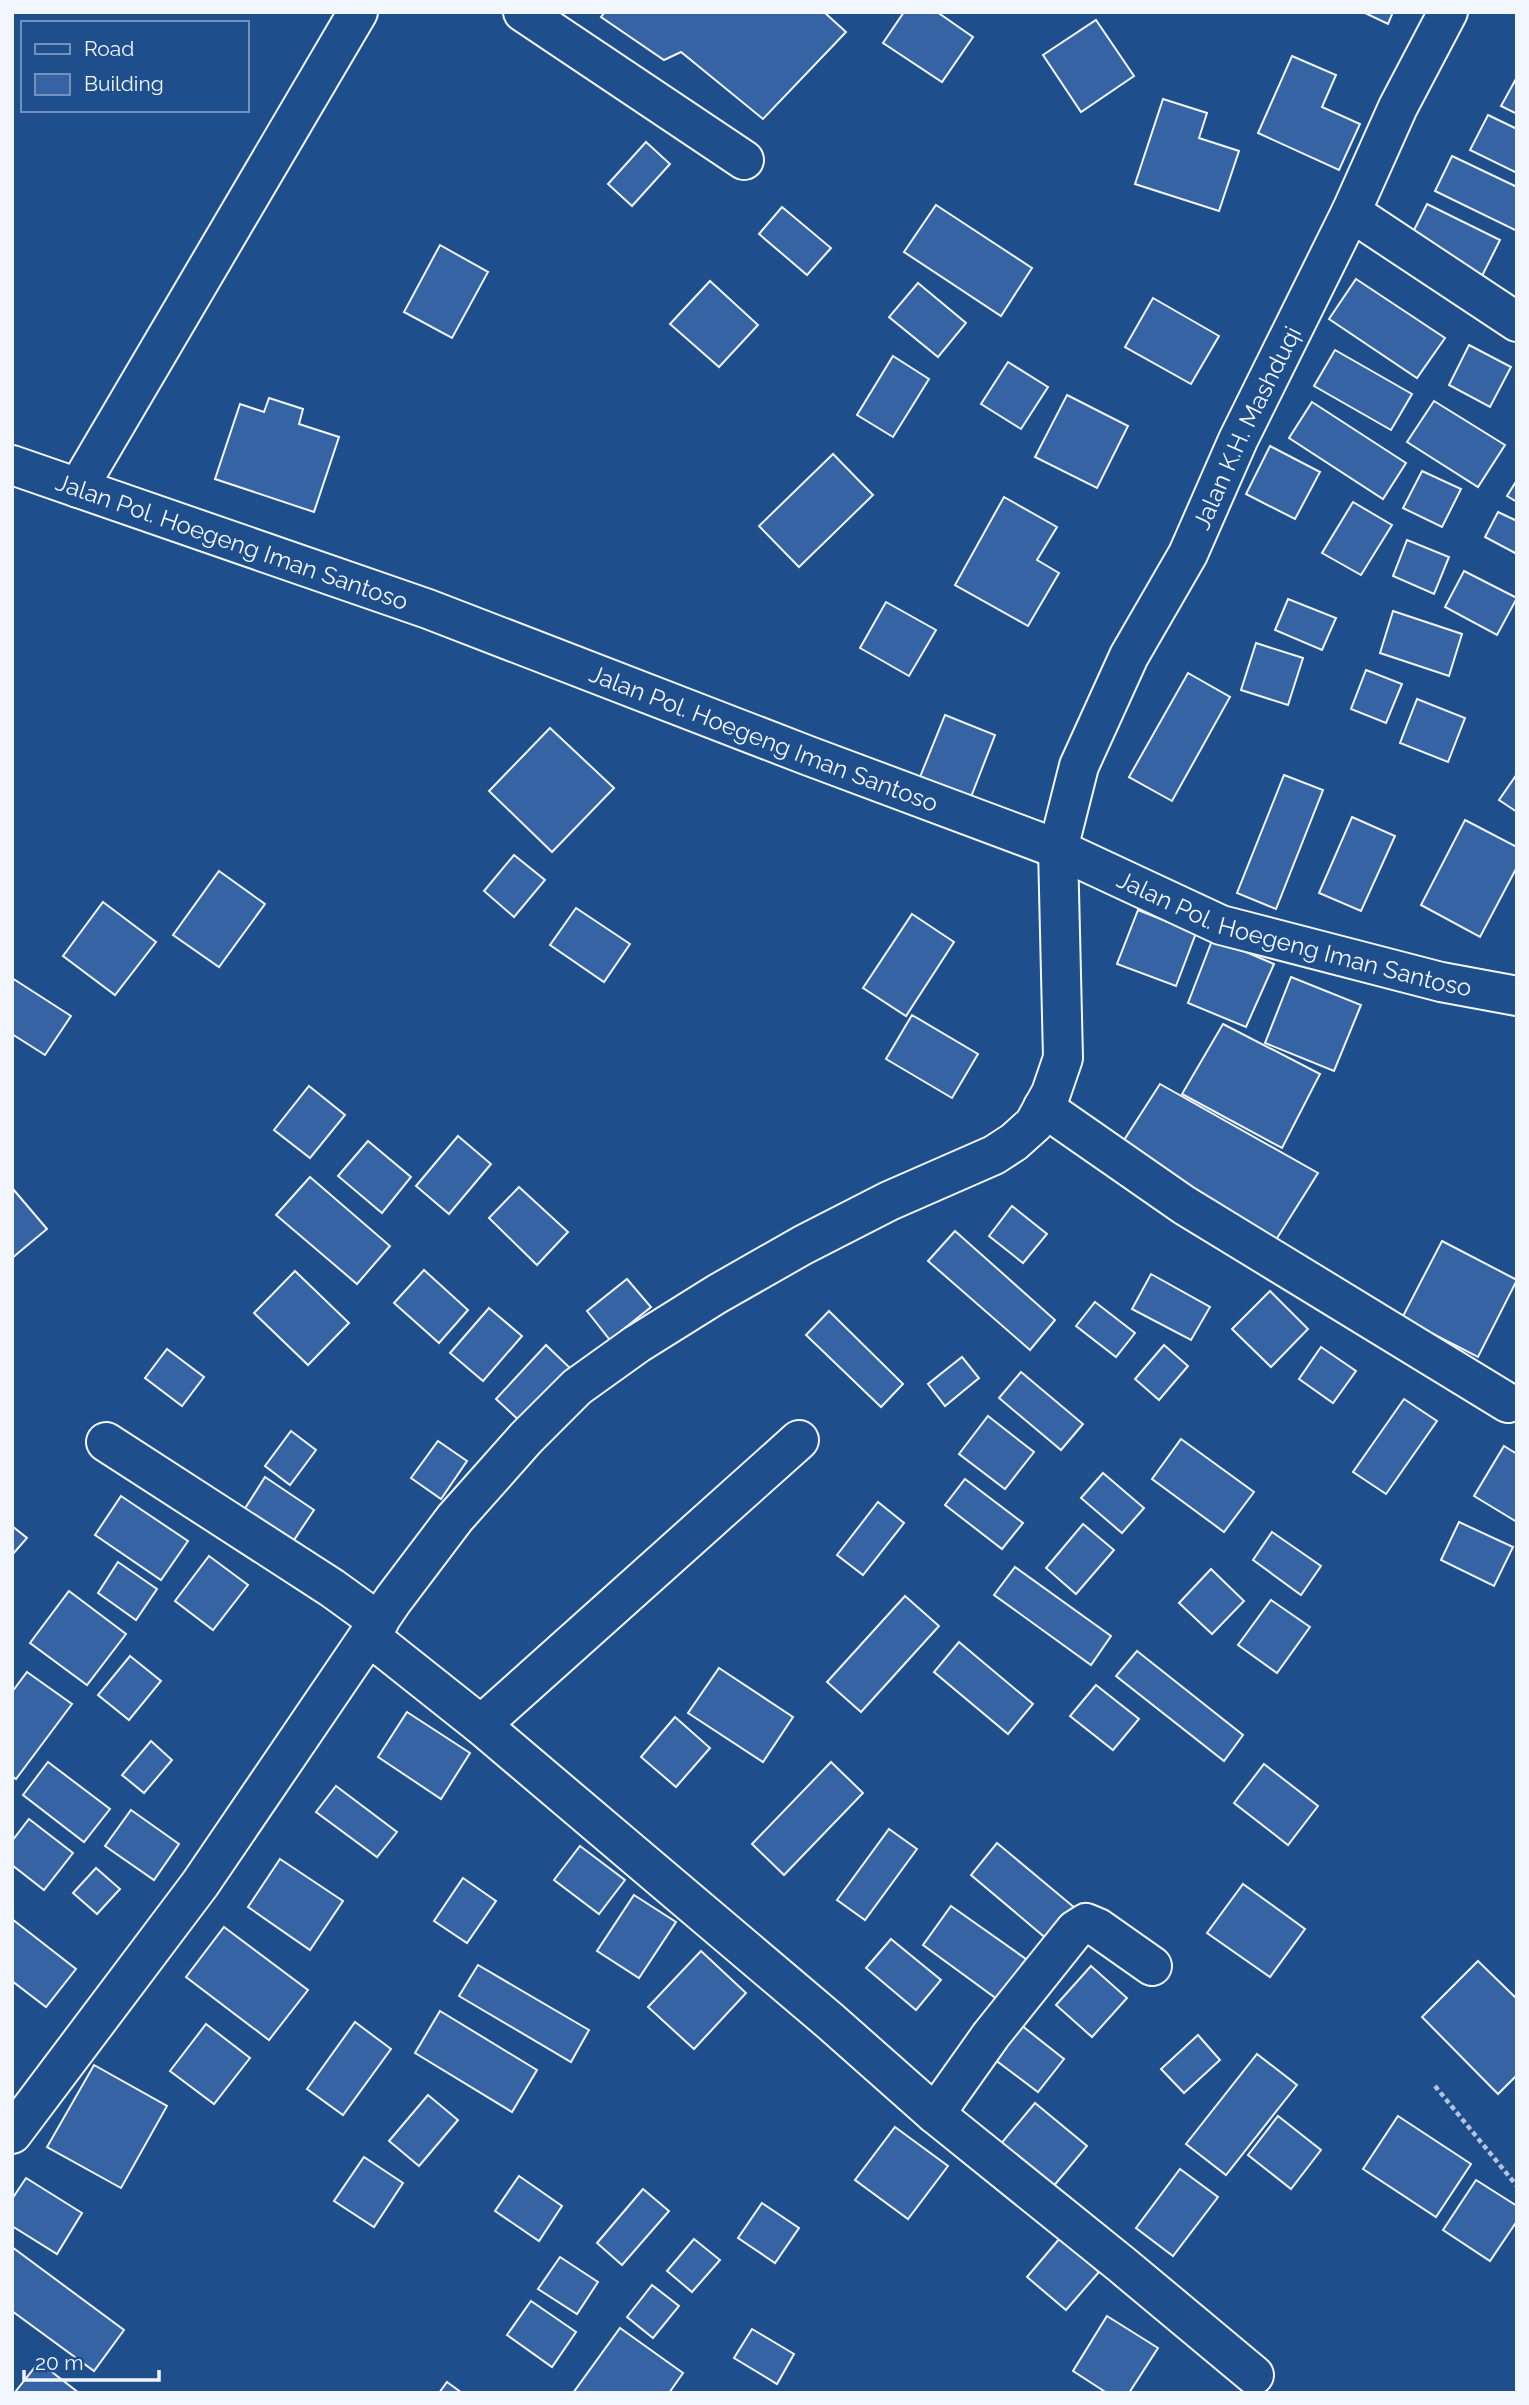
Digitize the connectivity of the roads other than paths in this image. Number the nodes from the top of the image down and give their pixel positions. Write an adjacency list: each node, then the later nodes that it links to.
1 (358, 12): 8 (street)
2 (523, 12): 4 (street)
3 (1448, 12): 5 (street, Jalan K.H. Mashduqi)
4 (744, 160)
5 (1351, 212): 6 (street); 9 (street, Jalan K.H. Mashduqi)
6 (1517, 322)
7 (12, 465): 8 (street, Jalan Pol. Hoegeng Iman Santoso)
8 (78, 488): 9 (street, Jalan Pol. Hoegeng Iman Santoso)
9 (1058, 849): 10 (street, Jalan Pol. Hoegeng Iman Santoso); 11 (street, Jalan K.H. Mashduqi)
10 (1517, 996)
11 (1043, 1107): 12 (street); 15 (street, Jalan K.H. Mashduqi)
12 (1508, 1403)
13 (799, 1440): 16 (street)
14 (106, 1442): 15 (street)
15 (374, 1629): 16 (street); 19 (street, Jalan K.H. Mashduqi)
16 (481, 1725): 18 (street)
17 (1152, 1966): 18 (street)
18 (935, 2114): 20 (street)
19 (12, 2134)
20 (1254, 2375)

